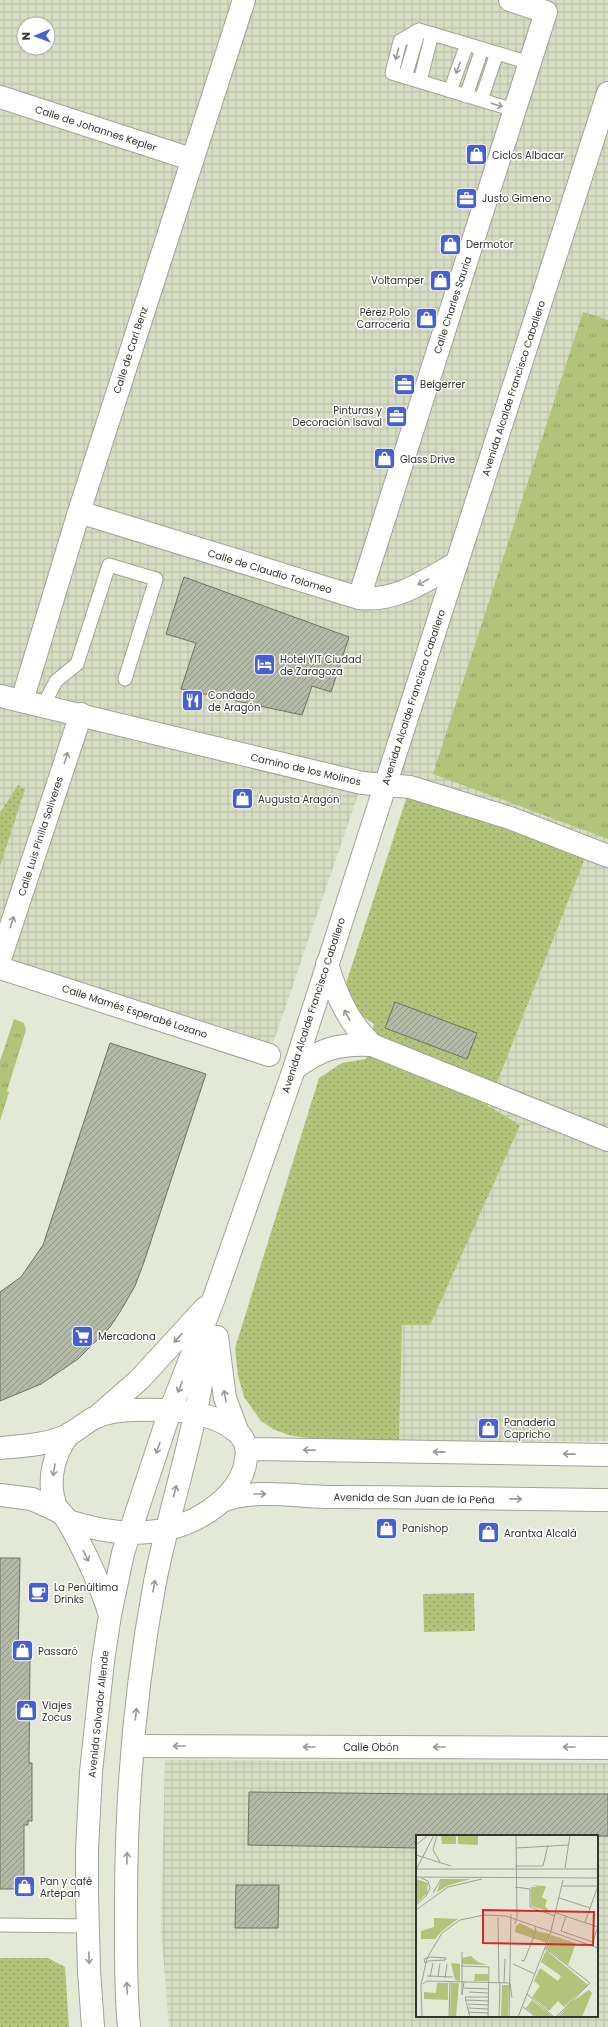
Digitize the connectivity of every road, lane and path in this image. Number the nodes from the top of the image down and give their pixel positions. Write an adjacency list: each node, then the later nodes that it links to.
1 (244, 0): 15 (main road, Calle de Carl Benz)
2 (510, 0): 7 (main road, Calle Charles Sauria)
3 (432, 34): 4 (lane); 8 (lane); 8 (lane, one-way to 8)
4 (467, 44): 5 (lane); 9 (lane, one-way to 9)
5 (482, 49): 6 (lane); 11 (lane)
6 (497, 53): 7 (lane); 13 (lane)
7 (530, 63): 14 (main road, Calle Charles Sauria)
8 (420, 82): 9 (lane)
9 (450, 91): 11 (lane)
10 (608, 93): 17 (main road, Avenida Alcalde Francisco Caballero)
11 (466, 96): 13 (lane)
12 (0, 97): 15 (main road, Calle de Johannes Kepler)
13 (481, 100): 14 (lane, one-way to 14)
14 (514, 110): 18 (main road, Calle Charles Sauria)
15 (191, 160): 16 (main road, Calle de Carl Benz)
16 (79, 512): 18 (main road, Calle de Claudio Tolomeo); 21 (main road, Calle de Carl Benz)
17 (456, 563): 18 (main road, Calle de Claudio Tolomeo, one-way to 18); 24 (main road, Avenida Alcalde Francisco Caballero)
18 (359, 598)
19 (124, 679): 22 (lane)
20 (0, 696): 21 (main road, Camino de los Molinos)
21 (22, 701): 22 (main road, Camino de los Molinos)
22 (43, 706): 23 (main road, Camino de los Molinos)
23 (81, 714): 24 (main road, Camino de los Molinos); 26 (main road, Calle Luis Pinilla Soliveres, one-way to 23)
24 (385, 785): 25 (main road, Camino de los Molinos); 27 (main road, Avenida Alcalde Francisco Caballero)
25 (608, 856)
26 (0, 959)
27 (327, 964): 29 (main road, one-way to 27); 31 (main road, Avenida Alcalde Francisco Caballero)
28 (0, 968): 30 (main road, Calle Mamés Esperabé Lozano)
29 (372, 1045): 31 (main road); 32 (main road)
30 (269, 1055)
31 (294, 1069): 33 (main road, Avenida Alcalde Francisco Caballero)
32 (608, 1140)
33 (214, 1298): 34 (main road, Avenida Alcalde Francisco Caballero, one-way to 34); 35 (main road, Avenida Alcalde Francisco Caballero); 36 (main road, Avenida Alcalde Francisco Caballero, one-way to 36); 38 (main road, Avenida Alcalde Francisco Caballero, one-way to 33)
34 (170, 1411): 35 (main road); 36 (main road); 46 (main road, Avenida Salvador Allende, one-way to 46)
35 (196, 1414): 38 (main road); 45 (main road, Avenida Alcalde Francisco Caballero, one-way to 35)
36 (96, 1418): 37 (main road)
37 (69, 1434): 39 (main road); 44 (main road, one-way to 44)
38 (243, 1441): 40 (main road, one-way to 38); 43 (main road, Avenida de San Juan de la Peña)
39 (0, 1448)
40 (608, 1455)
41 (0, 1494): 44 (main road, Avenida de San Juan de la Peña)
42 (608, 1500): 43 (main road, Avenida de San Juan de la Peña, one-way to 42)
43 (222, 1501): 45 (main road, Avenida de San Juan de la Peña)
44 (63, 1516): 46 (main road, Avenida de San Juan de la Peña); 47 (main road, one-way to 47)
45 (166, 1529): 46 (main road, Avenida de San Juan de la Peña); 48 (main road, one-way to 45)
46 (129, 1532): 47 (main road, Avenida Salvador Allende)
47 (110, 1615): 51 (main road, Avenida Salvador Allende)
48 (133, 1746): 49 (main road, Calle Obón, one-way to 48); 53 (main road, one-way to 48)
49 (608, 1748)
50 (0, 1925): 51 (lane)
51 (88, 1926): 52 (main road, Avenida Salvador Allende, one-way to 52)
52 (93, 2027)
53 (129, 2027)

